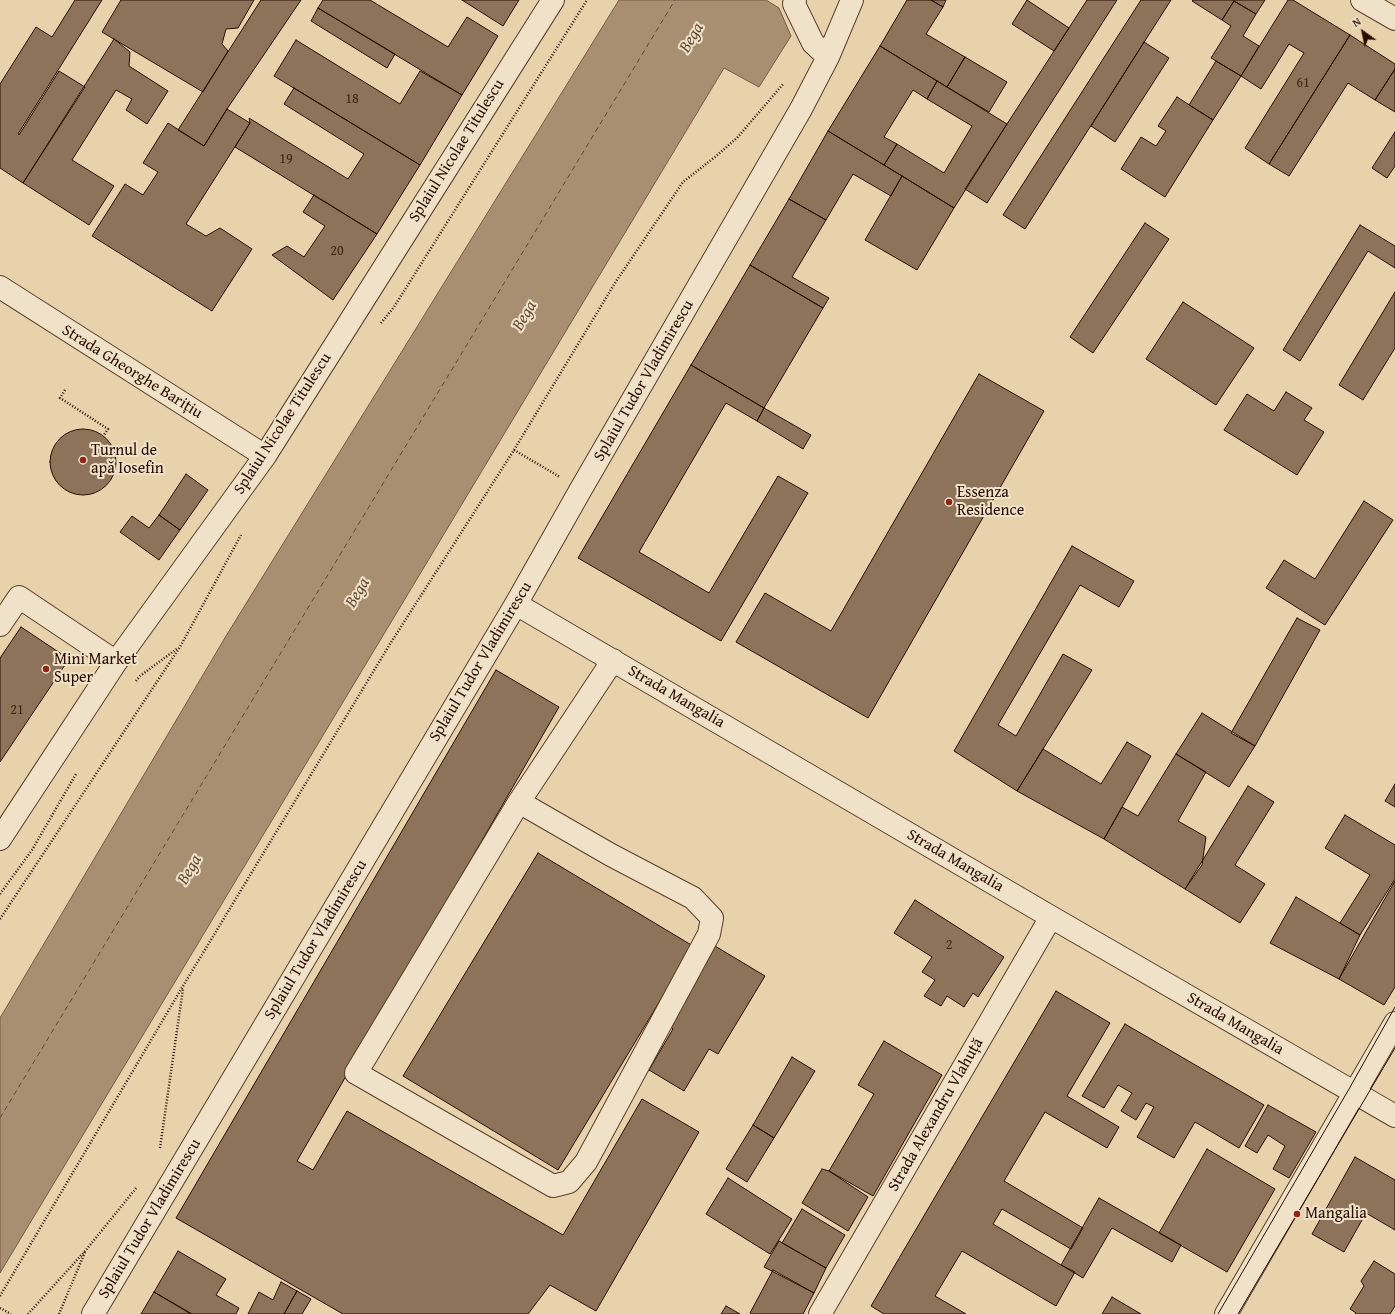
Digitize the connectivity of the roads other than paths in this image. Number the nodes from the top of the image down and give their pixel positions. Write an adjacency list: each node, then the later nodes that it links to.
1 (553, 0): 8 (street, Splaiul Nicolae Titulescu)
2 (794, 0): 6 (street)
3 (852, 0): 6 (street, Splaiul Tudor Vladimirescu)
4 (1362, 0): 5 (street)
5 (1395, 18)
6 (828, 57): 9 (street, Splaiul Tudor Vladimirescu)
7 (0, 287): 8 (street, Strada Gheorghe Barițiu)
8 (265, 456): 12 (street, Splaiul Nicolae Titulescu)
9 (516, 604): 11 (street, Strada Mangalia); 19 (street, Splaiul Tudor Vladimirescu)
10 (0, 625): 12 (street)
11 (613, 660): 13 (street); 15 (street, Strada Mangalia)
12 (116, 662): 14 (street, Splaiul Nicolae Titulescu)
13 (520, 802): 13 (street)
14 (0, 840)
15 (1051, 917): 17 (street, Strada Mangalia); 20 (street, Strada Alexandru Vlahuță)
16 (1395, 1023): 17 (street)
17 (1354, 1093): 18 (street, Strada Mangalia); 21 (street)
18 (1395, 1116)
19 (93, 1314)
20 (820, 1314)
21 (1226, 1314)

